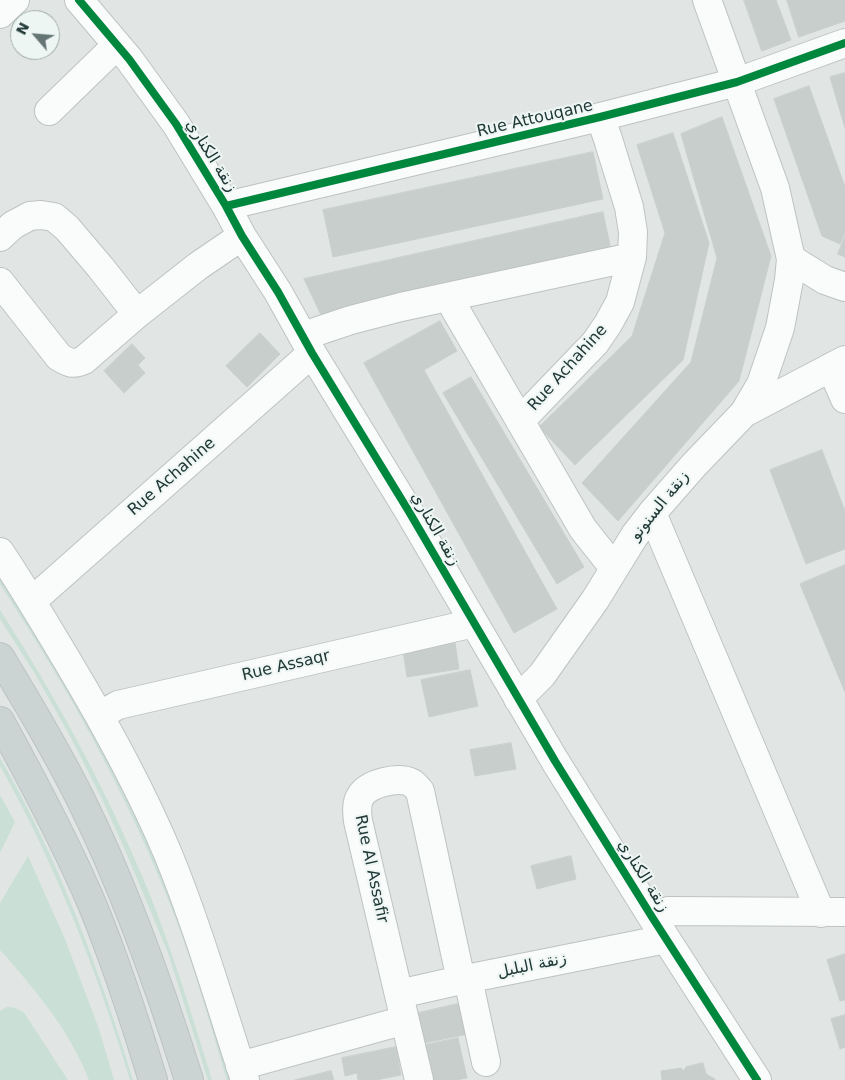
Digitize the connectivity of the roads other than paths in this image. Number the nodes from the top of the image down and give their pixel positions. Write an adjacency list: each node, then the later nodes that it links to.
1 (15, 0): 4 (street)
2 (79, 0): 6 (street, زنقة الكناري)
3 (707, 0): 7 (street)
4 (0, 14)
5 (845, 43): 7 (street, Rue Attouqane)
6 (117, 45): 8 (street); 10 (street, زنقة الكناري)
7 (737, 82): 9 (street, Rue Attouqane); 14 (street)
8 (49, 111)
9 (600, 118): 10 (street, Rue Attouqane); 13 (street, Rue Achahine)
10 (226, 206): 11 (street, زنقة الكناري)
11 (242, 236): 18 (street); 19 (street, زنقة الكناري)
12 (0, 237): 18 (street)
13 (632, 257): 17 (street, Rue Achahine); 23 (street, Rue Achahine)
14 (791, 260): 16 (street); 22 (street)
15 (0, 282): 18 (street)
16 (845, 287)
17 (448, 297): 19 (street, Rue Achahine); 23 (street, Rue Achahine)
18 (137, 314)
19 (308, 345): 27 (street, Rue Achahine); 28 (street, زنقة الكناري)
20 (838, 364): 21 (street); 22 (street, زنقة السنونو)
21 (845, 399)
22 (744, 413): 24 (street, زنقة السنونو)
23 (520, 420): 26 (street, Rue Achahine)
24 (652, 512): 26 (street, زنقة السنونو); 33 (street)
25 (0, 552): 27 (street)
26 (614, 568): 30 (street, زنقة السنونو)
27 (32, 601): 31 (street)
28 (474, 623): 30 (street, زنقة الكناري); 31 (street, Rue Assaqr)
29 (0, 657): 41 (main road)
30 (518, 699): 34 (street, زنقة الكناري)
31 (100, 716): 39 (street)
32 (0, 721): 40 (main road)
33 (833, 913): 34 (street, زنقة البلبل)
34 (659, 928): 35 (street, زنقة البلبل); 43 (street, زنقة الكناري)
35 (464, 980): 36 (street, زنقة البلبل); 36 (street, Rue Al Assafir); 38 (street, Rue Al Assafir)
36 (399, 994): 37 (street, Rue Al Assafir)
37 (405, 1020): 39 (street); 42 (street, Rue Al Assafir)
38 (486, 1062)
39 (243, 1073)
40 (153, 1080)
41 (189, 1080)
42 (419, 1080)
43 (757, 1080)

